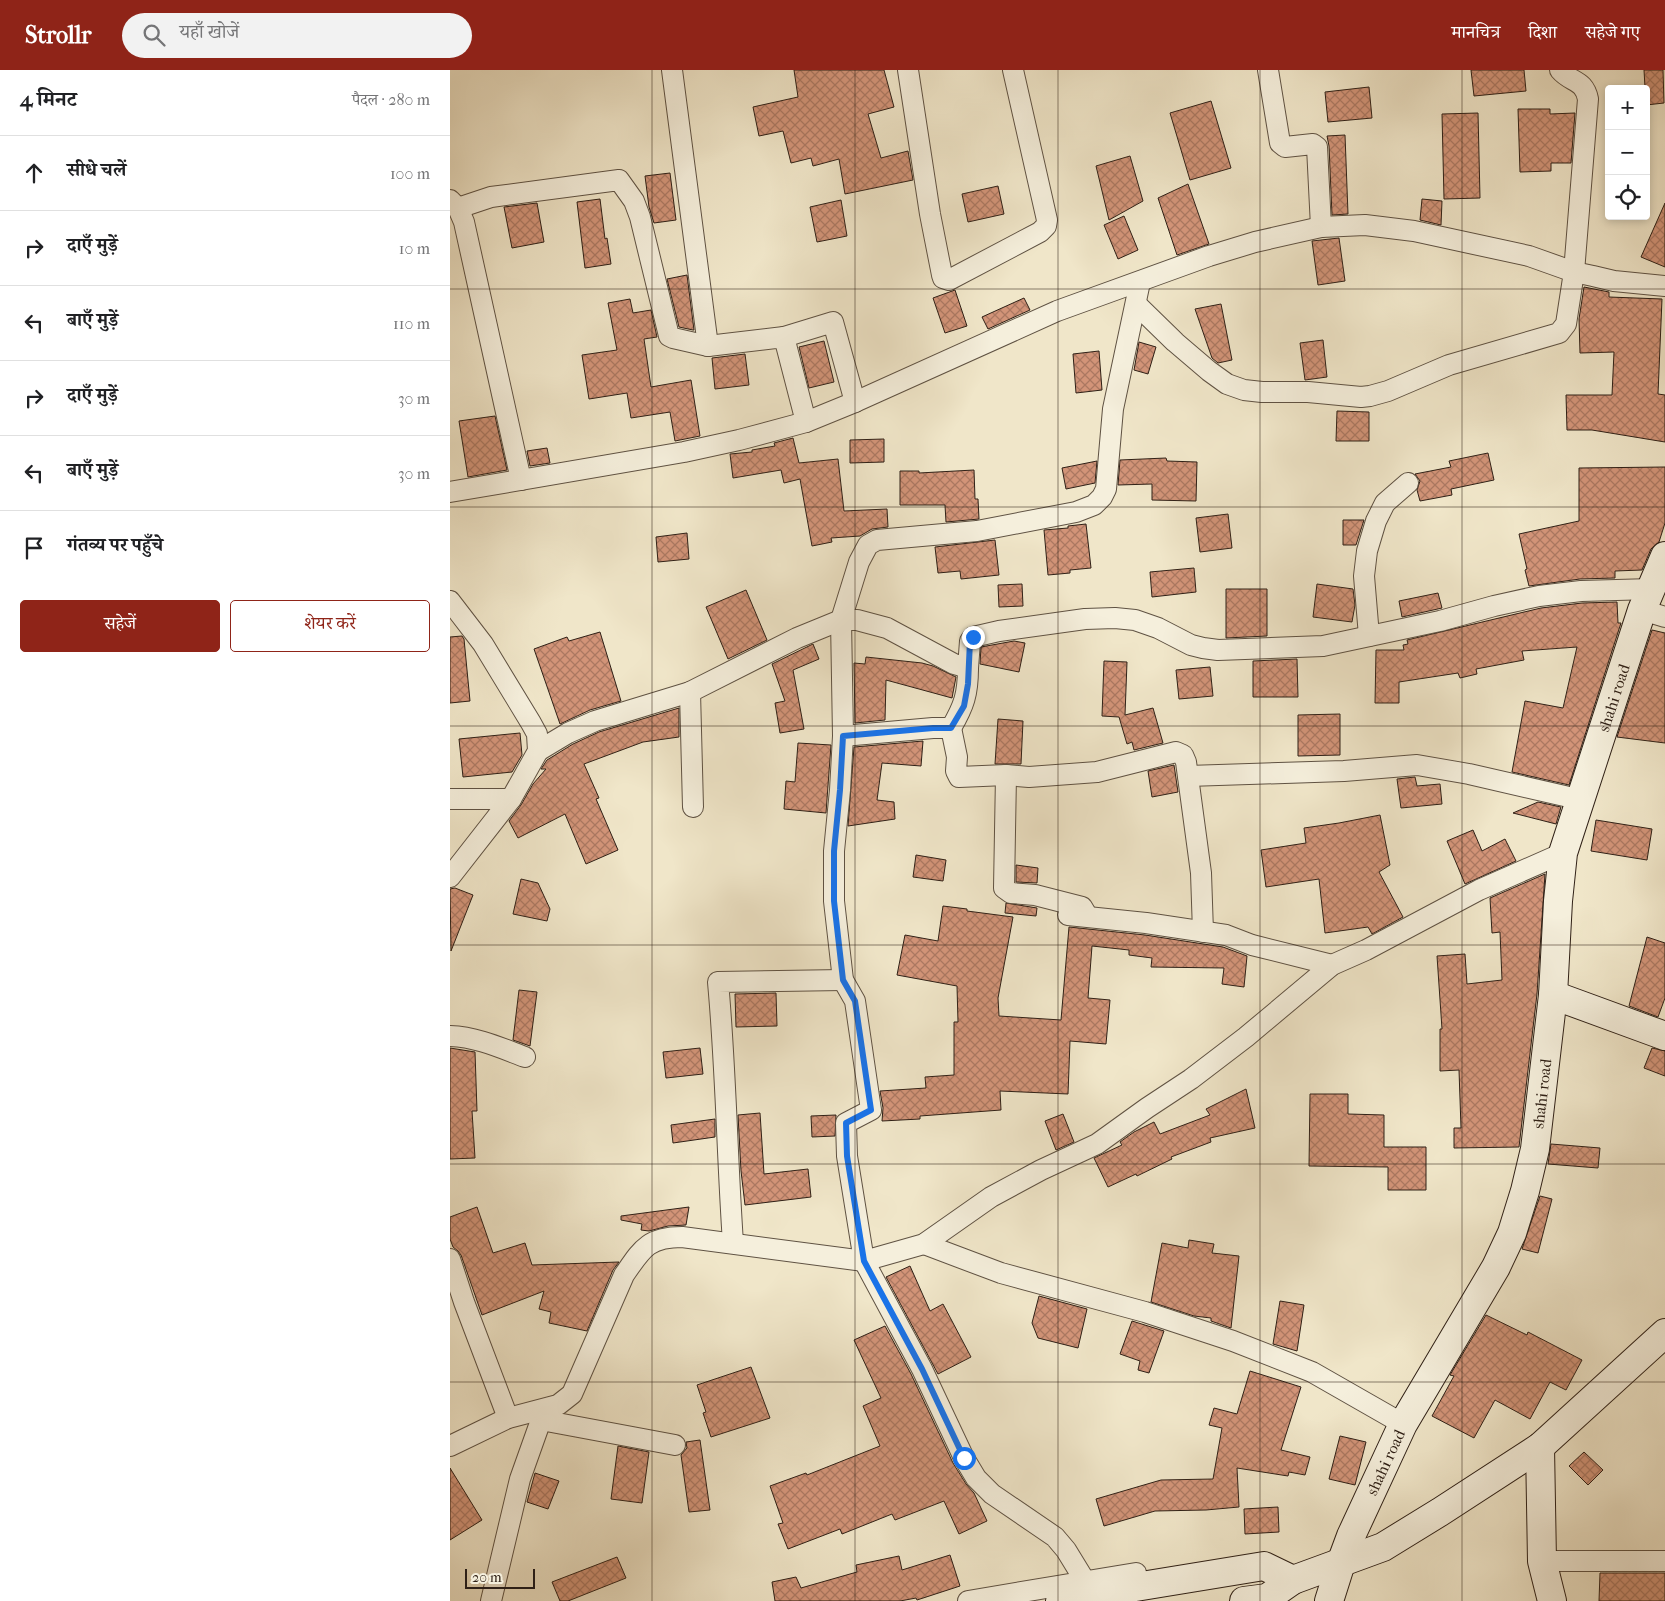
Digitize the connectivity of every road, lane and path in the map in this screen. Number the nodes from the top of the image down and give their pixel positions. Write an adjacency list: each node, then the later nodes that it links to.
1 (672, 70): 13 (street)
2 (908, 70): 3 (street)
3 (1013, 70)
4 (1268, 70): 7 (street)
5 (1560, 70): 8 (street)
6 (454, 204): 13 (street); 16 (street)
7 (1320, 227): 8 (street); 9 (street)
8 (1574, 272): 10 (street); 11 (street)
9 (1140, 282): 11 (street); 14 (street)
10 (1665, 286)
11 (1136, 304): 22 (street)
12 (784, 337): 13 (street); 14 (street); 15 (street)
13 (708, 346)
14 (855, 402): 15 (street)
15 (806, 422): 16 (street)
16 (521, 480): 18 (street)
17 (1408, 483): 23 (street)
18 (450, 492)
19 (1665, 556): 21 (street, shahi road)
20 (450, 601): 28 (street)
21 (1653, 605): 23 (street); 33 (street, shahi road)
22 (841, 620): 24 (street); 25 (street); 27 (street)
23 (1369, 636): 24 (street)
24 (968, 668): 26 (street)
25 (690, 692): 28 (street); 34 (street)
26 (951, 728): 27 (street); 29 (street)
27 (843, 736): 41 (street)
28 (538, 751): 32 (street)
29 (1006, 775): 30 (street); 38 (street)
30 (1188, 776): 33 (street); 39 (street)
31 (450, 798): 32 (street)
32 (511, 799): 36 (street)
33 (1582, 800): 35 (street, shahi road)
34 (693, 807)
35 (1563, 853): 40 (street); 42 (street, shahi road)
36 (450, 877)
37 (1068, 914): 38 (street)
38 (1088, 916): 39 (street)
39 (1203, 932): 40 (street)
40 (1332, 966): 47 (street)
41 (843, 980): 46 (street); 49 (street)
42 (1553, 995): 44 (street); 54 (street, shahi road)
43 (450, 1036): 45 (street)
44 (1665, 1036)
45 (525, 1057)
46 (733, 1243): 49 (street); 52 (street)
47 (924, 1244): 49 (street); 54 (street)
48 (450, 1259): 50 (street)
49 (864, 1261): 63 (street)
50 (456, 1297): 53 (street)
51 (1665, 1333): 57 (street)
52 (542, 1415): 53 (street); 55 (street); 65 (street)
53 (508, 1418): 56 (street)
54 (1404, 1424): 60 (street, shahi road)
55 (675, 1444)
56 (450, 1446)
57 (1540, 1446): 58 (street); 60 (street)
58 (1542, 1561): 59 (street); 69 (street)
59 (1665, 1561)
60 (1341, 1563): 62 (street); 68 (street, shahi road)
61 (1264, 1566): 62 (street); 63 (street); 67 (street)
62 (1293, 1580): 64 (street)
63 (1085, 1581): 66 (street)
64 (1258, 1600)
65 (491, 1601)
66 (968, 1601)
67 (1060, 1601)
68 (1329, 1601)
69 (1552, 1601)

